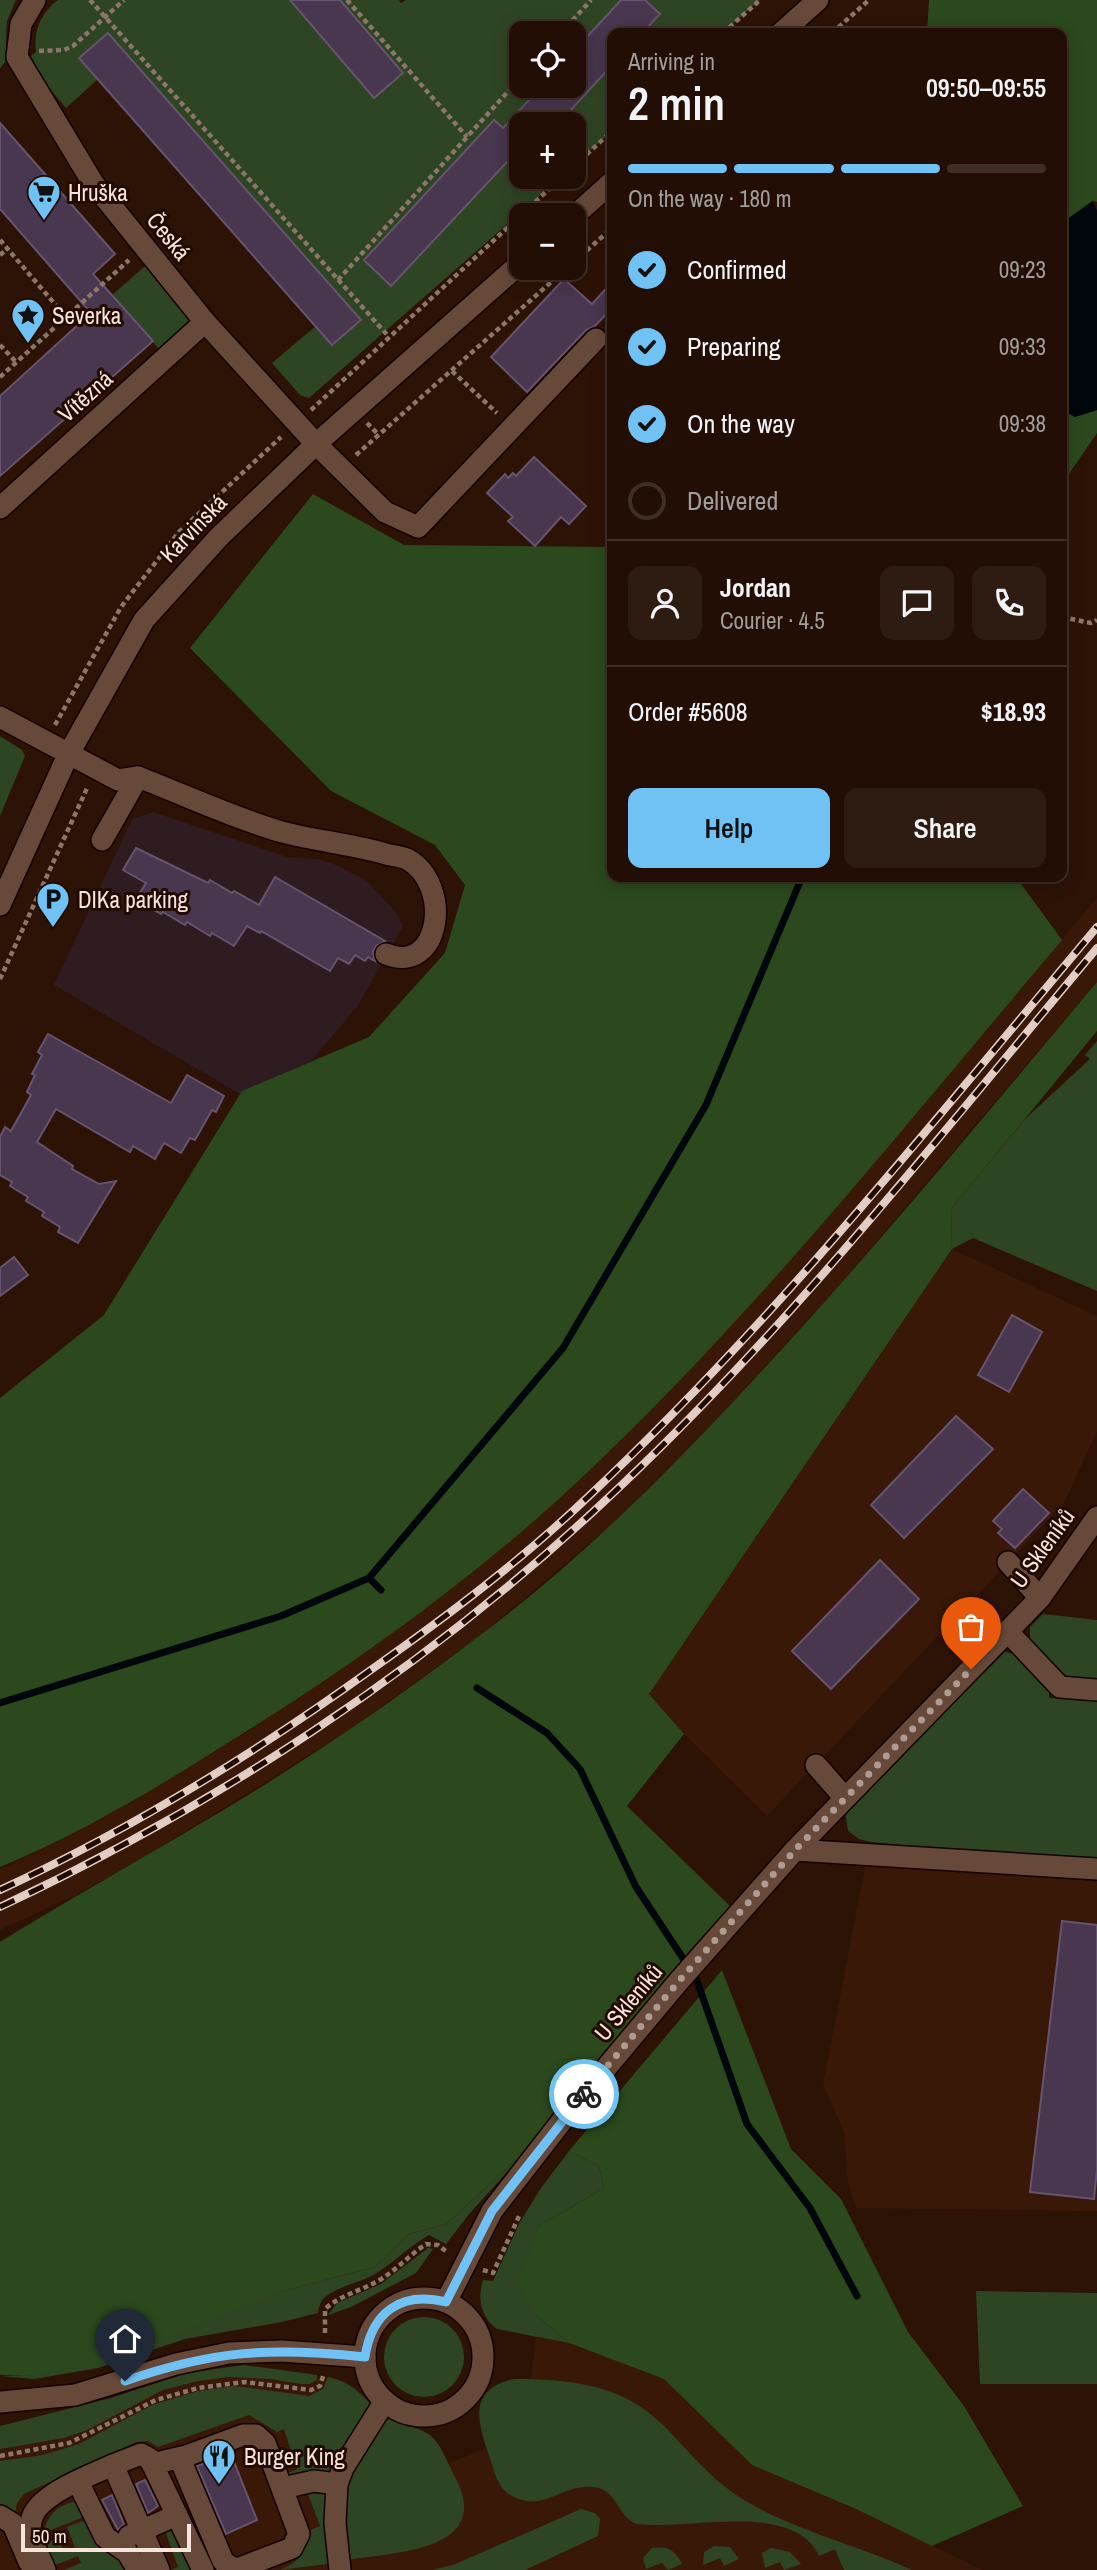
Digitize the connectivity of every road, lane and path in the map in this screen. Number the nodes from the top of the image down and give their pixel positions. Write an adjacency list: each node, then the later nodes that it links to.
1 (34, 0): 23 (street, Česká)
2 (90, 0): 9 (path)
3 (124, 0): 9 (path)
4 (347, 0): 17 (path)
5 (591, 0): 10 (path)
6 (761, 0): 12 (path)
7 (818, 0): 13 (street)
8 (869, 0): 11 (path)
9 (104, 16): 14 (path); 28 (path)
10 (572, 21)
11 (839, 26)
12 (729, 28)
13 (787, 28)
14 (32, 51)
15 (509, 90): 17 (path)
16 (607, 136): 18 (path)
17 (467, 137): 28 (path)
18 (586, 155)
19 (607, 186): 20 (street)
20 (586, 205)
21 (607, 232): 25 (path)
22 (0, 240): 24 (path)
23 (145, 247): 30 (path); 31 (street, Česká)
24 (7, 248): 26 (path); 30 (path)
25 (586, 251)
26 (0, 255)
27 (509, 273): 39 (street, Karvinská)
28 (338, 280): 32 (path)
29 (554, 280): 36 (path)
30 (66, 317): 35 (path)
31 (205, 322): 39 (street, Česká); 41 (street, Vítězná)
32 (389, 337)
33 (596, 339): 38 (street)
34 (0, 345): 35 (path)
35 (16, 362): 37 (path)
36 (452, 371): 38 (path); 40 (path)
37 (0, 377)
38 (512, 427): 40 (street, Česká)
39 (316, 444): 40 (street, Česká); 45 (street, Karvinská)
40 (341, 469)
41 (0, 508)
42 (1067, 618): 43 (path)
43 (1097, 620)
44 (0, 717): 45 (street)
45 (68, 755): 46 (street); 49 (street, Karvinská)
46 (96, 769): 47 (street); 51 (path)
47 (138, 777): 48 (street); 50 (street)
48 (102, 841)
49 (0, 905)
50 (386, 954)
51 (0, 979)
52 (1097, 1517): 54 (street, U Skleníků)
53 (1008, 1562): 54 (street)
54 (1040, 1598): 55 (street, U Skleníků)
55 (1008, 1632): 56 (street); 58 (street, U Skleníků)
56 (1097, 1690)
57 (816, 1765): 58 (street)
58 (844, 1797): 59 (street, U Skleníků)
59 (795, 1850): 60 (street); 62 (street, U Skleníků)
60 (1097, 1868)
61 (523, 2207): 62 (path)
62 (464, 2264): 63 (street, U Skleníků); 64 (path)
63 (446, 2302): 65 (street); 66 (street)
64 (327, 2353): 65 (street); 67 (street); 68 (path)
65 (365, 2357): 66 (street)
66 (384, 2401): 73 (street)
67 (0, 2402)
68 (0, 2456)
69 (186, 2456): 70 (street); 74 (street); 74 (street)
70 (152, 2464): 71 (street); 75 (street)
71 (113, 2465): 72 (street); 77 (street)
72 (78, 2482): 78 (street); 80 (street)
73 (337, 2484): 74 (street); 84 (street)
74 (283, 2488)
75 (177, 2515): 77 (street); 83 (street)
76 (0, 2516): 79 (street)
77 (142, 2530): 78 (street); 82 (street)
78 (114, 2543): 81 (street)
79 (32, 2570)
80 (45, 2570)
81 (138, 2570)
82 (159, 2570)
83 (203, 2570)
84 (340, 2570)

